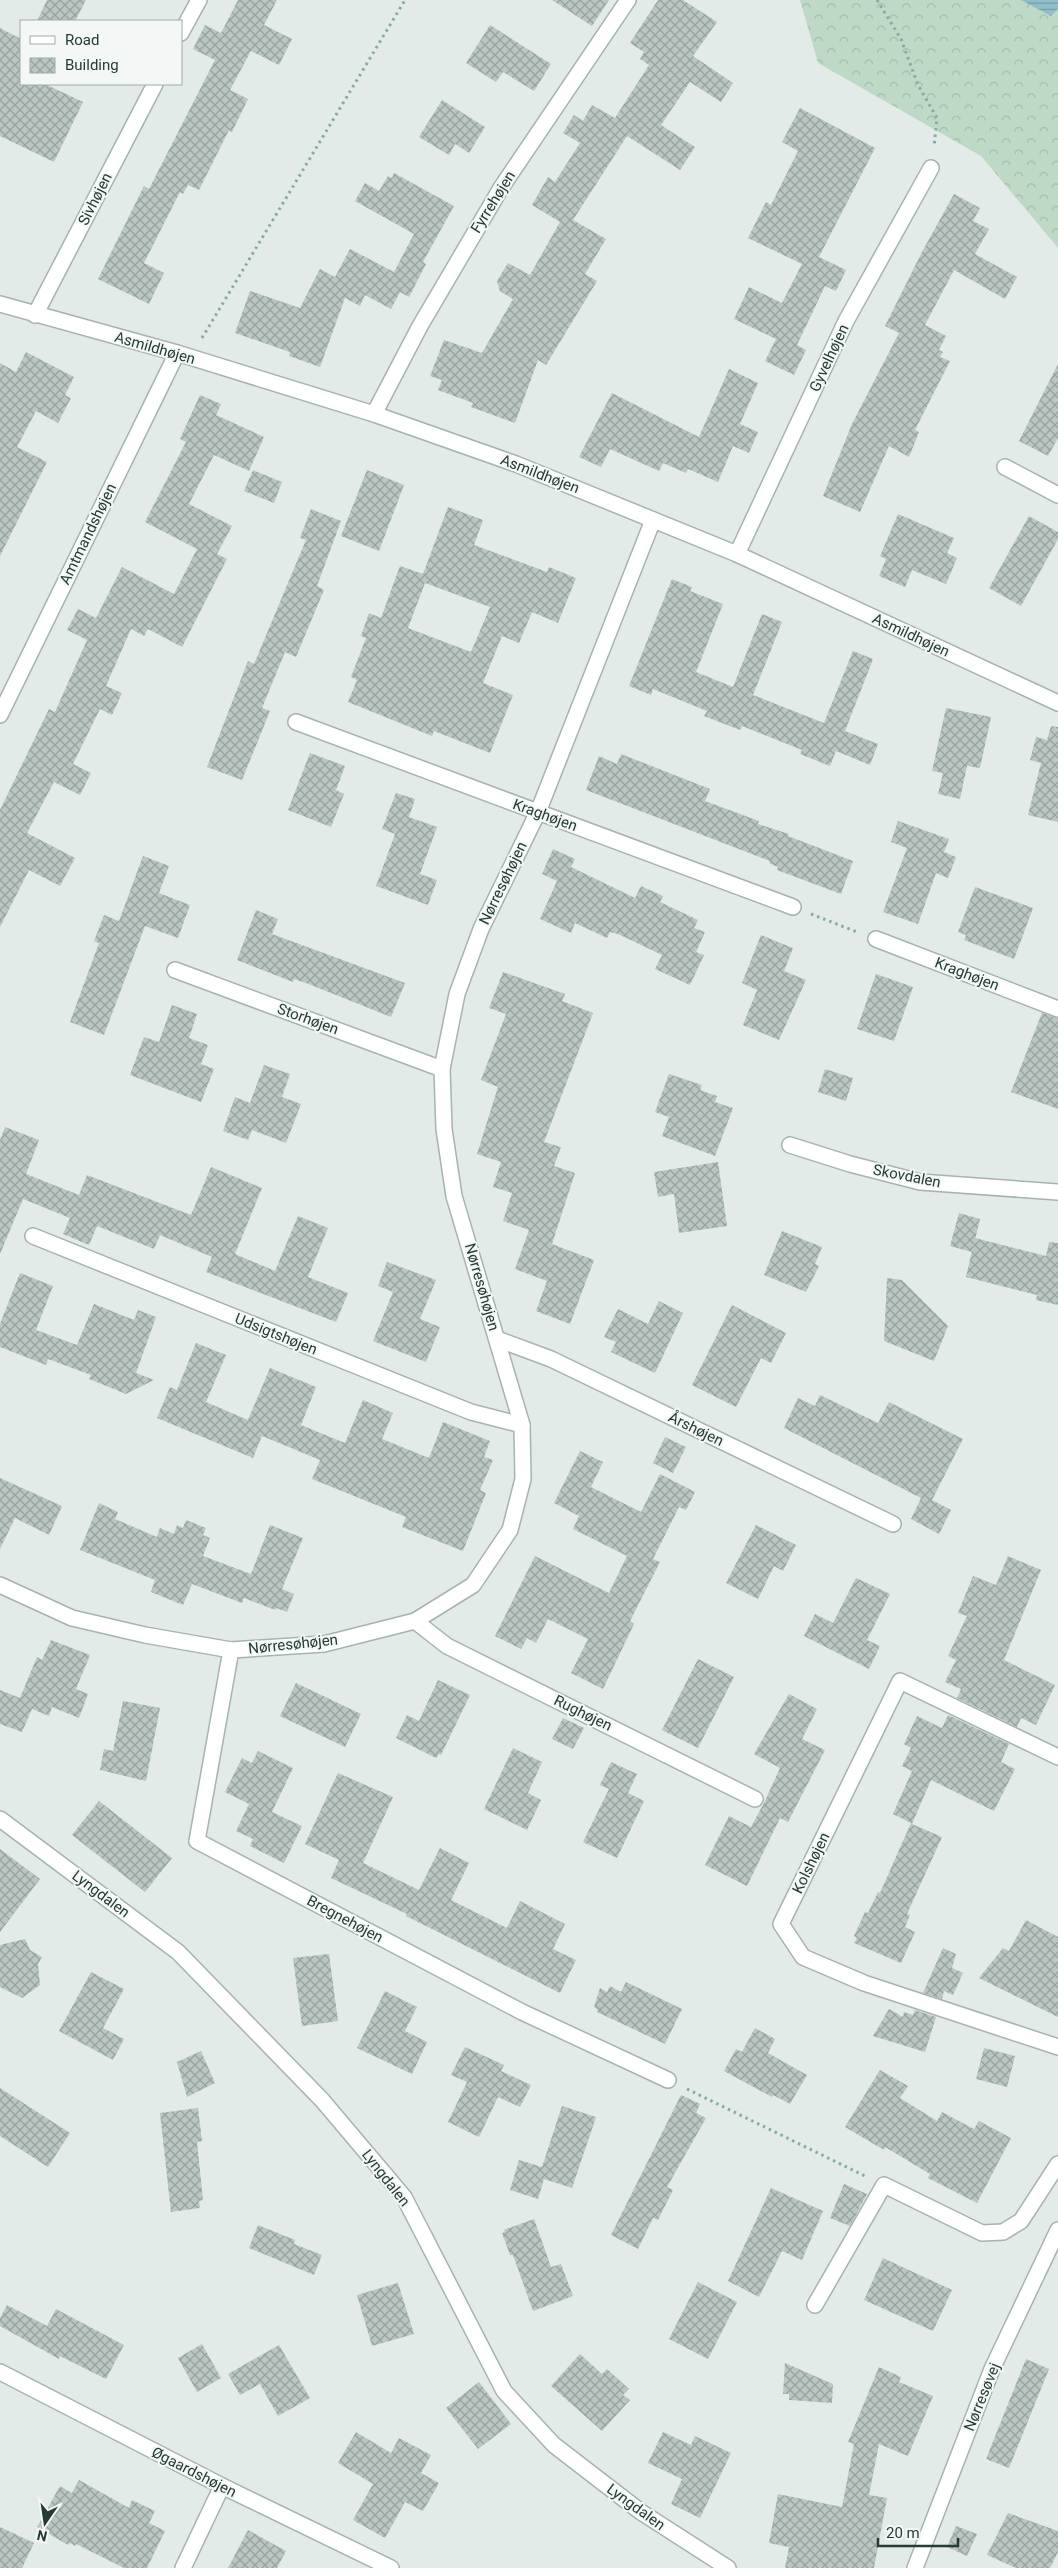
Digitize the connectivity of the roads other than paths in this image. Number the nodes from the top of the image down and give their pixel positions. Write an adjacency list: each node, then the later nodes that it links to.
1 (199, 0): 3 (street)
2 (628, 0): 9 (street, Fyrrehøjen)
3 (182, 31)
4 (154, 85): 7 (street, Sivhøjen)
5 (931, 168): 13 (street, Gyvelhøjen)
6 (0, 304): 7 (street, Asmildhøjen)
7 (35, 315): 8 (street, Asmildhøjen)
8 (183, 356): 9 (street, Asmildhøjen); 15 (street, Amtmandshøjen)
9 (374, 414): 12 (street, Asmildhøjen)
10 (1005, 467): 11 (street)
11 (1058, 494)
12 (653, 520): 13 (street, Asmildhøjen); 17 (street, Nørresøhøjen)
13 (737, 554): 14 (street, Asmildhøjen)
14 (1058, 703)
15 (0, 715)
16 (296, 722): 17 (street, Kraghøjen)
17 (538, 812): 18 (street, Kraghøjen); 22 (street, Nørresøhøjen)
18 (793, 907)
19 (876, 939): 21 (street, Kraghøjen)
20 (175, 970): 22 (street, Storhøjen)
21 (1058, 1009)
22 (442, 1069): 26 (street, Nørresøhøjen)
23 (790, 1145): 24 (street, Skovdalen)
24 (1058, 1192)
25 (33, 1236): 27 (street, Udsigtshøjen)
26 (497, 1339): 27 (street, Nørresøhøjen); 28 (street, Årshøjen)
27 (522, 1425): 30 (street, Nørresøhøjen)
28 (893, 1524)
29 (0, 1585): 31 (street, Nørresøhøjen)
30 (415, 1621): 31 (street, Nørresøhøjen); 33 (street, Rughøjen)
31 (231, 1650): 36 (street, Bregnehøjen)
32 (1058, 1757): 35 (street, Kolshøjen)
33 (755, 1799)
34 (0, 1819): 44 (street, Lyngdalen)
35 (1058, 2047)
36 (668, 2080)
37 (1058, 2164): 39 (street)
38 (1058, 2230): 45 (street, Nørresøvej)
39 (815, 2306)
40 (0, 2372): 41 (street, Øgaardshøjen)
41 (222, 2486): 42 (street); 43 (street, Øgaardshøjen)
42 (183, 2568)
43 (391, 2568)
44 (728, 2568)
45 (915, 2568)

